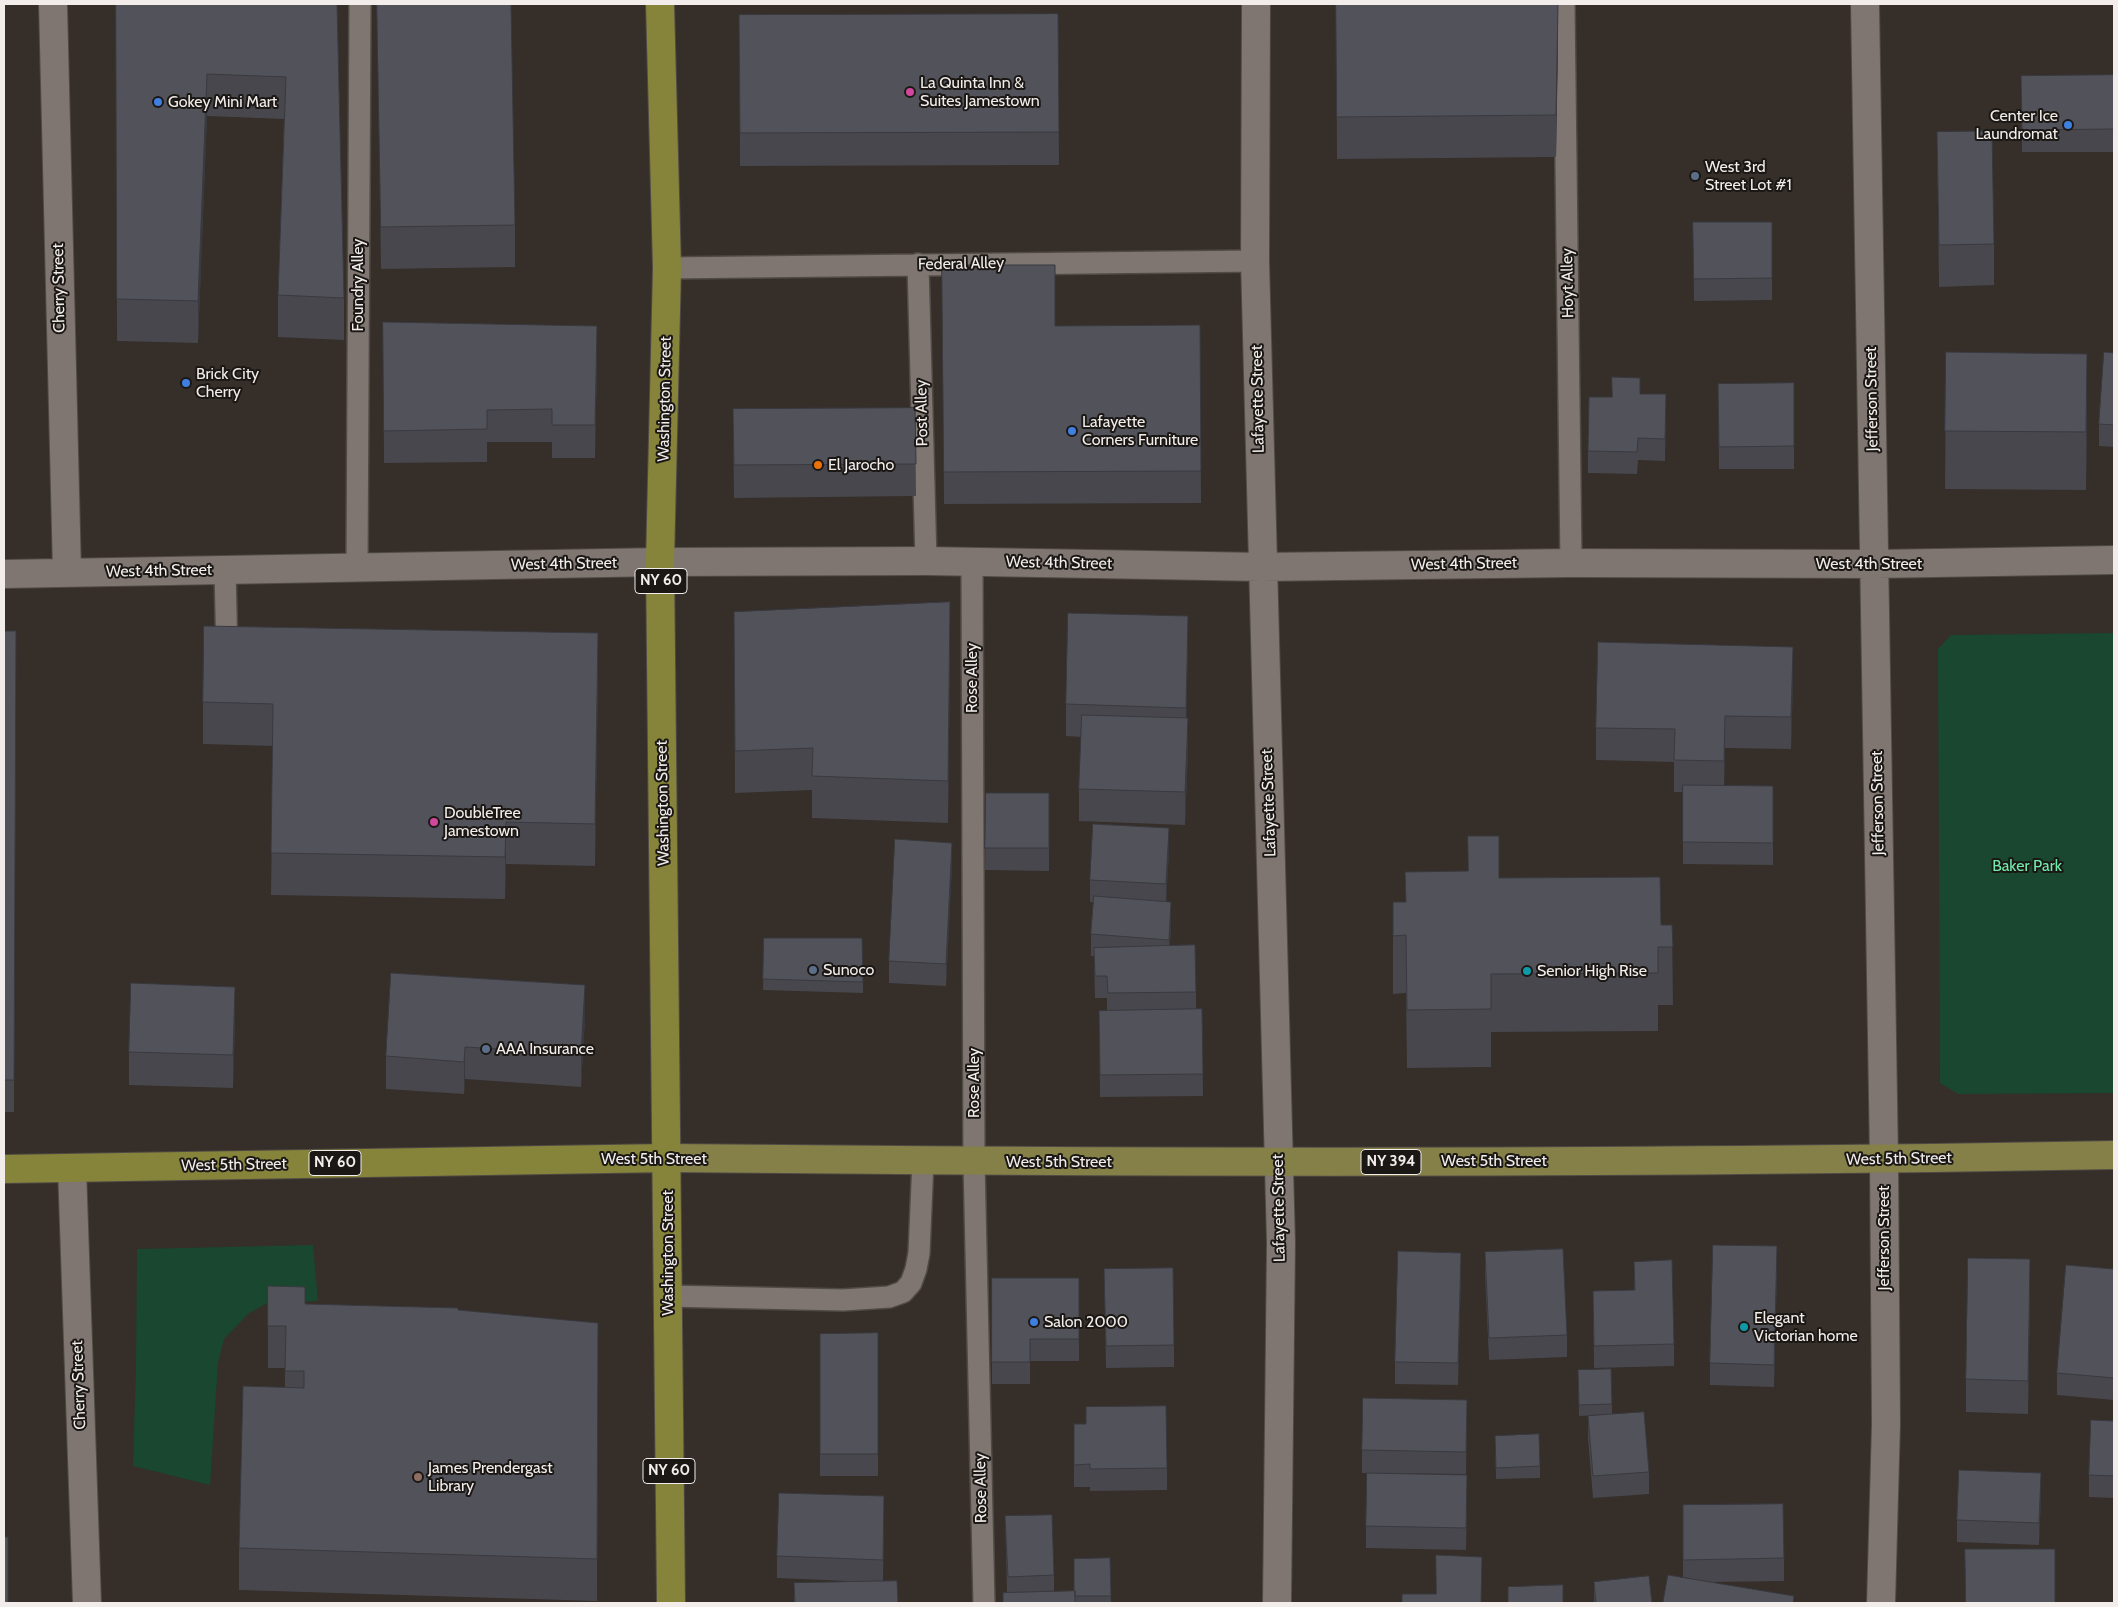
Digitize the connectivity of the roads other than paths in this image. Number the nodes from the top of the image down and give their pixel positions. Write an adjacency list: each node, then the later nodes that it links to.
1 (52, 4): 19 (street, Cherry Street)
2 (360, 4): 16 (lane, Foundry Alley)
3 (660, 4): 9 (highway, Washington Street / NY 60)
4 (1256, 4): 7 (street, Lafayette Street)
5 (1564, 4): 14 (lane, Hoyt Alley)
6 (1865, 4): 15 (street, Jefferson Street)
7 (1254, 261): 8 (lane, Federal Alley); 17 (street, Lafayette Street)
8 (918, 264): 9 (lane, Federal Alley); 11 (lane, Post Alley)
9 (667, 268): 12 (highway, Washington Street / NY 60)
10 (2114, 560): 15 (street, West 4th Street)
11 (926, 561): 12 (street, West 4th Street); 13 (street, West 4th Street)
12 (660, 562): 16 (street, West 4th Street); 23 (highway, Washington Street / NY 60)
13 (972, 562): 17 (street, West 4th Street); 26 (lane, Rose Alley)
14 (1571, 563): 15 (street, West 4th Street); 17 (street, West 4th Street)
15 (1875, 564): 24 (street, Jefferson Street)
16 (357, 567): 18 (street, West 4th Street)
17 (1262, 567): 27 (street, Lafayette Street)
18 (225, 570): 19 (street, West 4th Street); 21 (lane)
19 (67, 572): 20 (street, West 4th Street)
20 (4, 574)
21 (227, 668)
22 (2114, 1155): 24 (main road, West 5th Street / NY 394)
23 (667, 1158): 25 (main road, West 5th Street / NY 394); 28 (highway, West 5th Street / NY 60); 30 (highway, Washington Street / NY 60)
24 (1884, 1159): 27 (main road, West 5th Street / NY 394); 35 (street, Jefferson Street)
25 (923, 1161): 26 (main road, West 5th Street / NY 394); 30 (lane)
26 (974, 1162): 27 (main road, West 5th Street / NY 394); 33 (lane, Rose Alley)
27 (1278, 1162): 34 (street, Lafayette Street)
28 (72, 1168): 29 (highway, West 5th Street / NY 60); 31 (street, Cherry Street)
29 (4, 1169)
30 (668, 1296): 32 (highway, Washington Street / NY 60)
31 (87, 1603)
32 (671, 1603)
33 (984, 1603)
34 (1278, 1603)
35 (1881, 1603)

